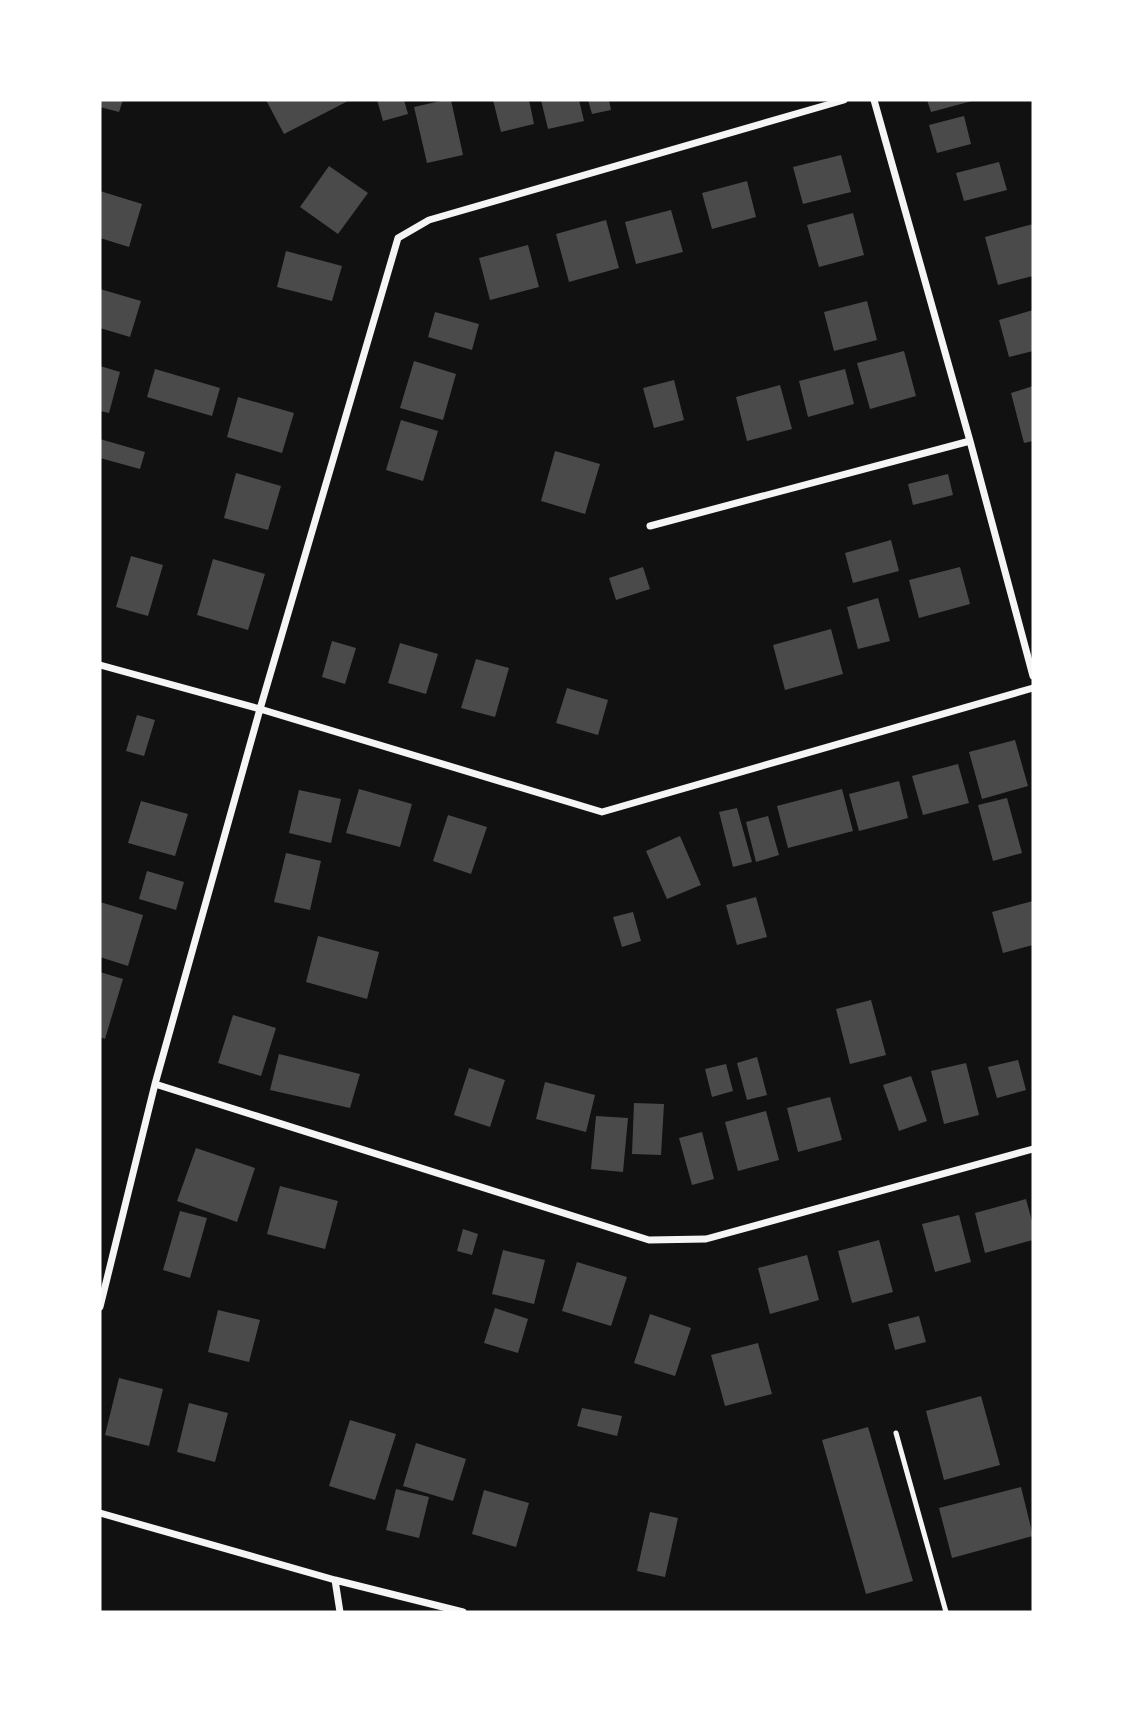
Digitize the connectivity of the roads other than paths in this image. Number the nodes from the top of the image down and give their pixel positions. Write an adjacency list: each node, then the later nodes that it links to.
1 (844, 100): 8 (street)
2 (874, 100): 3 (street)
3 (970, 441): 4 (street); 6 (street)
4 (650, 526)
5 (100, 665): 8 (street)
6 (1033, 676)
7 (1033, 688): 8 (street)
8 (260, 709): 9 (street)
9 (155, 1084): 10 (street); 11 (street)
10 (1033, 1149)
11 (100, 1307)
12 (896, 1433): 17 (lane)
13 (100, 1513): 14 (street)
14 (335, 1580): 15 (street); 16 (street)
15 (340, 1612)
16 (463, 1612)
17 (946, 1612)

